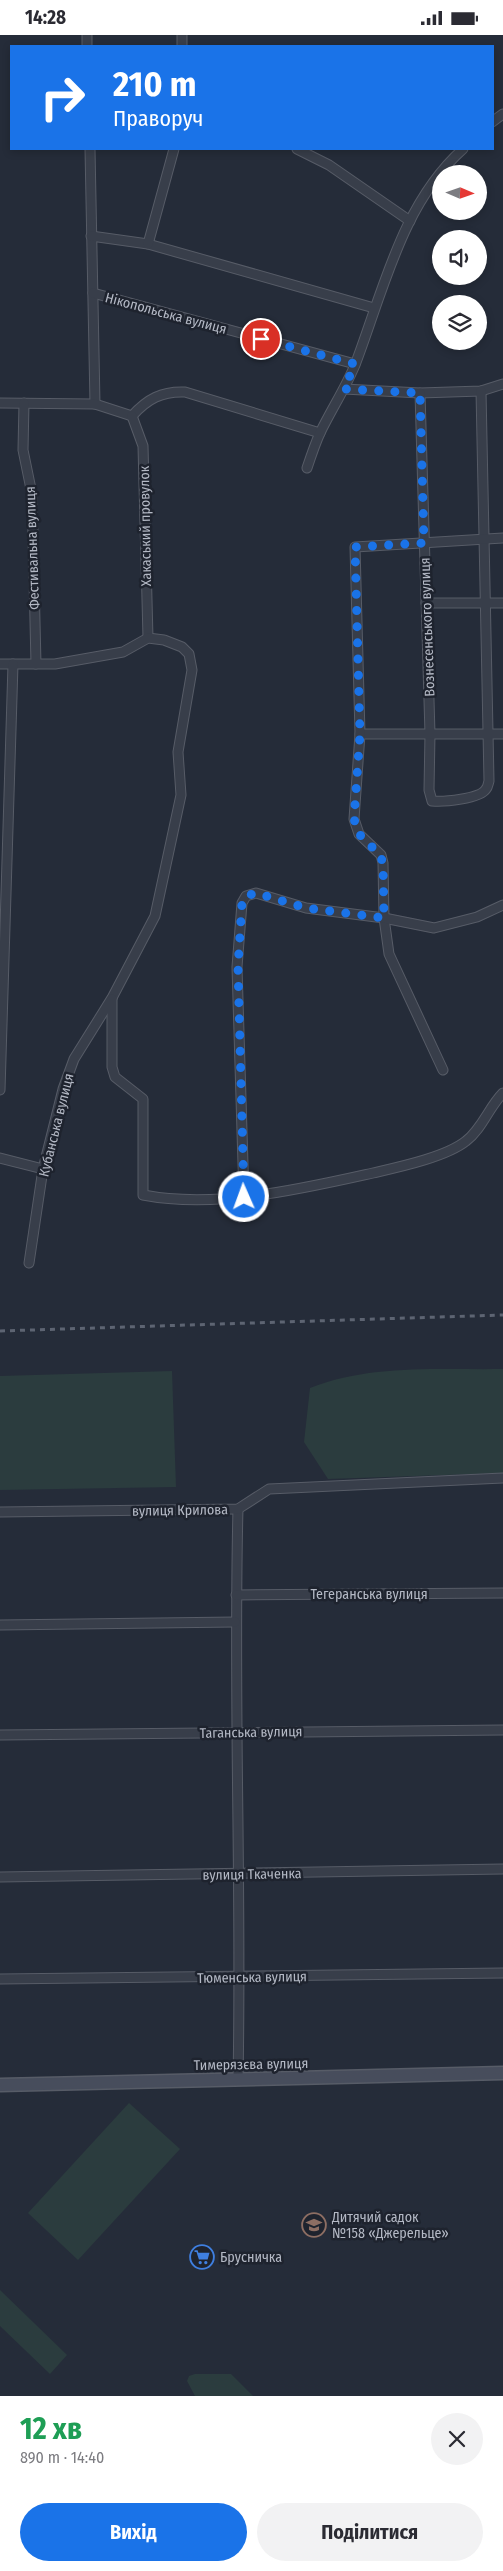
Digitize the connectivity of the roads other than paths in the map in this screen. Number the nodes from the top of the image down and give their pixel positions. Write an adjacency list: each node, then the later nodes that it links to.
1 (90, 150): 6 (street)
2 (174, 150): 7 (street)
3 (299, 150): 5 (street)
4 (462, 150): 5 (street)
5 (410, 221): 9 (street)
6 (92, 236): 7 (street); 8 (street)
7 (148, 244): 9 (street)
8 (92, 293): 10 (street, Нікопольська вулиця); 17 (street)
9 (374, 308): 10 (street)
10 (355, 364): 12 (street)
11 (503, 384): 13 (street)
12 (344, 389): 14 (street); 19 (street)
13 (481, 391): 14 (street); 22 (street)
14 (420, 393): 23 (street, Вознесенського вулиця)
15 (0, 403): 16 (street)
16 (24, 403): 17 (street); 30 (street, Фестивальна вулиця)
17 (95, 404): 18 (street)
18 (132, 416): 19 (street); 27 (street, Хакаський провулок)
19 (320, 433): 20 (street)
20 (306, 468)
21 (503, 538): 22 (street)
22 (483, 540): 23 (street); 25 (street)
23 (424, 543): 24 (street, Вознесенського вулиця); 31 (street)
24 (426, 603): 25 (street); 32 (street, Вознесенського вулиця)
25 (484, 603): 26 (street); 33 (street)
26 (503, 603)
27 (148, 638): 30 (street); 37 (street, Кубанська вулиця)
28 (0, 664): 29 (street)
29 (14, 664): 30 (street); 39 (street)
30 (36, 664)
31 (360, 734): 32 (street); 36 (street)
32 (430, 734): 33 (street); 33 (street, Вознесенського вулиця)
33 (489, 734): 34 (street)
34 (503, 734)
35 (503, 905): 36 (street)
36 (384, 918): 38 (street); 43 (street)
37 (112, 998): 42 (street, Кубанська вулиця); 43 (street, Кубанська вулиця)
38 (443, 1070)
39 (0, 1090)
40 (503, 1093): 43 (street, Кубанська вулиця)
41 (0, 1158): 42 (street)
42 (44, 1169): 44 (street, Кубанська вулиця)
43 (244, 1197)
44 (29, 1263)
45 (503, 1478): 46 (street, вулиця Крилова)
46 (238, 1509): 47 (street, вулиця Крилова); 49 (street)
47 (0, 1512)
48 (503, 1593): 49 (street, Тегеранська вулиця)
49 (236, 1595): 50 (street)
50 (235, 1622): 51 (street); 53 (street)
51 (0, 1625)
52 (503, 1730): 53 (street, Таганська вулиця)
53 (238, 1732): 54 (street, Таганська вулиця); 56 (street)
54 (0, 1735)
55 (503, 1869): 56 (street, вулиця Ткаченка)
56 (239, 1874): 57 (street, вулиця Ткаченка); 59 (street)
57 (0, 1877)
58 (503, 1973): 59 (street, Тюменська вулиця)
59 (240, 1977): 60 (street, Тюменська вулиця); 62 (street)
60 (0, 1979)
61 (503, 2073): 62 (street, Тимерязєва вулиця)
62 (238, 2079): 63 (street, Тимерязєва вулиця)
63 (0, 2085)

